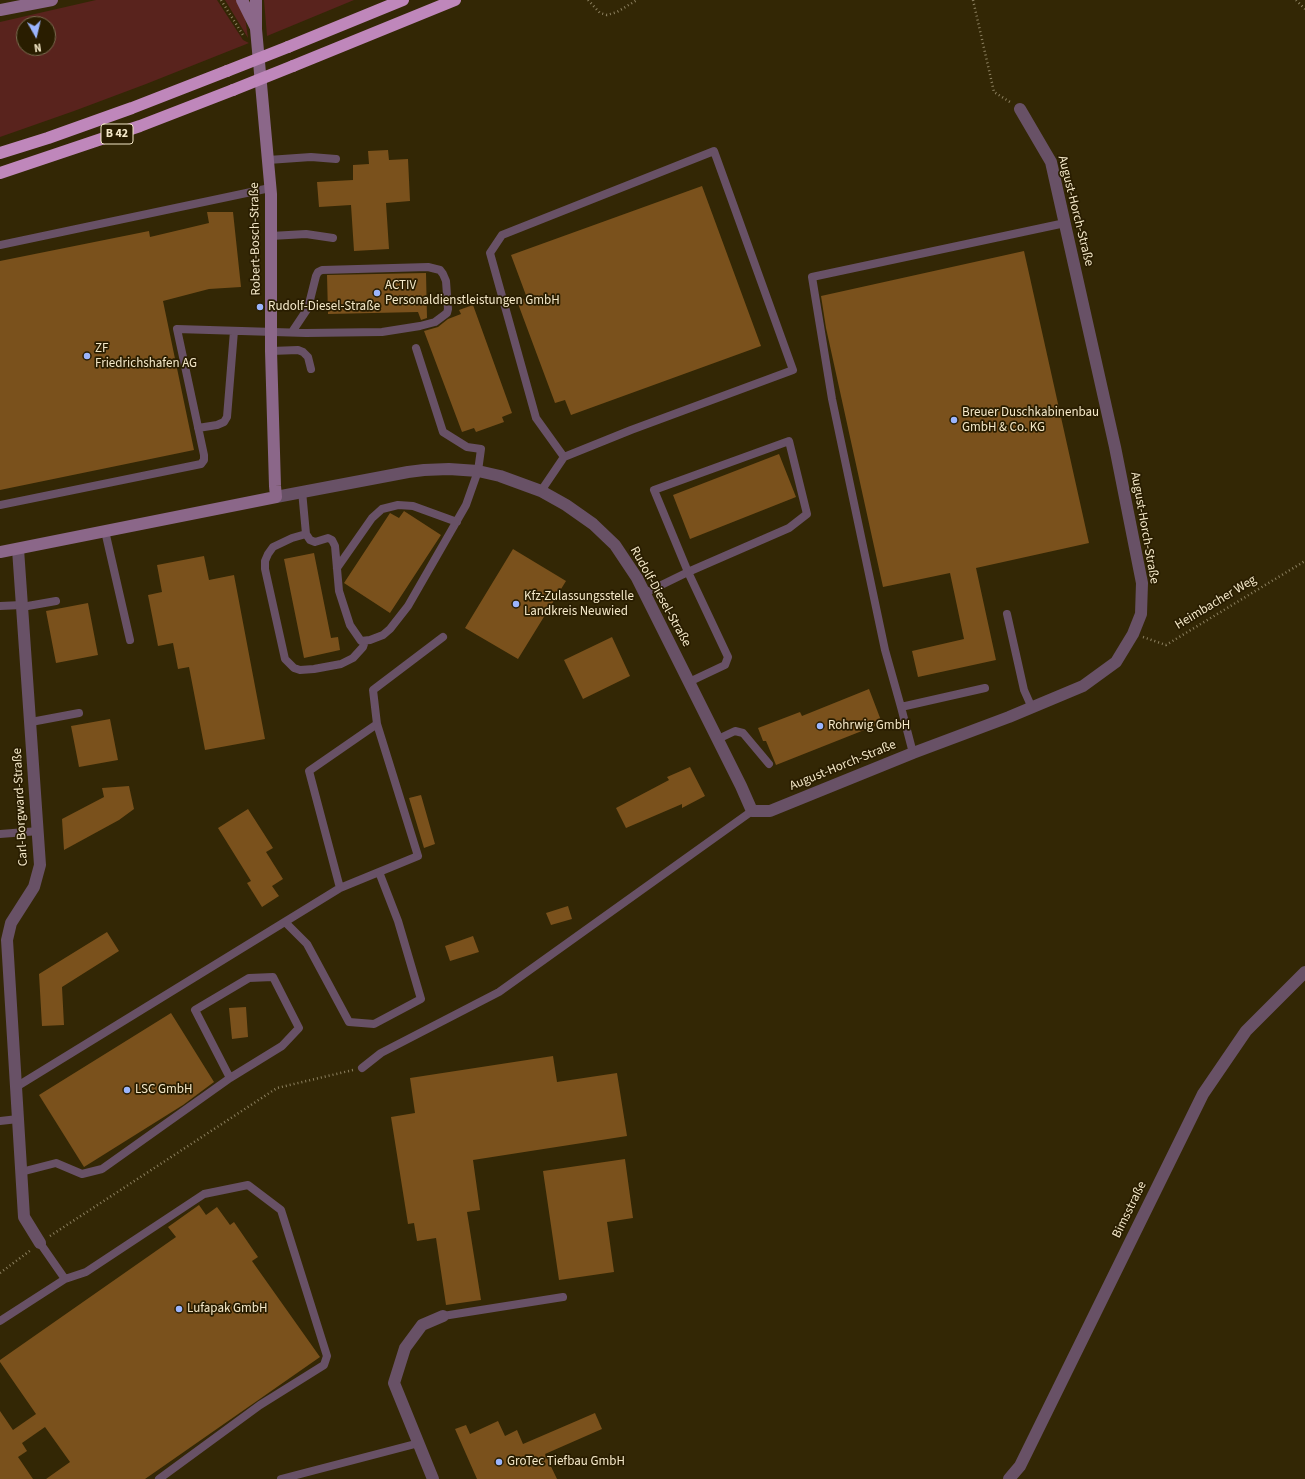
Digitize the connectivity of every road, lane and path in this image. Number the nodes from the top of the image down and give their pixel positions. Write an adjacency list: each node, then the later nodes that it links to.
1 (52, 0): 12 (street)
2 (221, 0): 14 (path)
3 (242, 0): 13 (street, Robert-Bosch-Straße)
4 (256, 0): 13 (street, Robert-Bosch-Straße)
5 (403, 0): 16 (highway, B 42, bridge)
6 (455, 0): 19 (highway, B 42, bridge)
7 (588, 0): 8 (path)
8 (637, 0)
9 (973, 0): 15 (path)
10 (1296, 0): 11 (path)
11 (1305, 9)
12 (0, 10)
13 (256, 29): 14 (street, Robert-Bosch-Straße)
14 (257, 42): 18 (street, Robert-Bosch-Straße)
15 (1020, 109): 21 (street, August-Horch-Straße)
16 (0, 153)
17 (336, 159): 18 (lane)
18 (268, 160): 20 (street, Robert-Bosch-Straße)
19 (0, 173)
20 (270, 188): 22 (street, Robert-Bosch-Straße); 24 (lane)
21 (1065, 223): 51 (street, August-Horch-Straße); 57 (lane)
22 (271, 236): 23 (lane); 26 (street, Robert-Bosch-Straße)
23 (333, 238)
24 (0, 245)
25 (234, 330): 26 (lane); 31 (lane); 31 (lane)
26 (271, 332): 27 (lane); 29 (street, Robert-Bosch-Straße)
27 (292, 332): 27 (lane)
28 (416, 348): 33 (lane)
29 (271, 351): 30 (lane); 36 (street, Robert-Bosch-Straße)
30 (311, 369)
31 (198, 428): 37 (lane)
32 (564, 457): 32 (lane); 35 (lane)
33 (478, 471): 34 (street, Rudolf-Diesel-Straße); 35 (street, Rudolf-Diesel-Straße); 38 (lane)
34 (302, 491): 36 (street, Rudolf-Diesel-Straße); 40 (lane)
35 (542, 491): 46 (street, Rudolf-Diesel-Straße)
36 (276, 497): 39 (street, Rudolf-Diesel-Straße)
37 (0, 505)
38 (456, 522): 44 (lane); 53 (lane)
39 (105, 531): 41 (street, Rudolf-Diesel-Straße); 54 (lane)
40 (306, 534): 44 (lane); 53 (lane)
41 (18, 549): 42 (street, Rudolf-Diesel-Straße); 49 (street, Carl-Borgward-Straße)
42 (0, 552)
43 (1305, 562): 51 (path, Heimbacher Weg)
44 (337, 568): 53 (lane)
45 (688, 572): 45 (lane); 46 (lane); 55 (lane)
46 (645, 593): 55 (street, Rudolf-Diesel-Straße)
47 (56, 601): 49 (lane)
48 (0, 606): 49 (lane)
49 (22, 606): 60 (street, Carl-Borgward-Straße)
50 (1007, 614): 58 (lane)
51 (1134, 634): 58 (street, August-Horch-Straße)
52 (443, 637): 61 (lane)
53 (361, 639)
54 (130, 640)
55 (689, 682): 62 (street, Rudolf-Diesel-Straße)
56 (985, 688): 57 (lane)
57 (901, 706): 63 (lane)
58 (1032, 708): 63 (street, August-Horch-Straße)
59 (79, 713): 60 (lane)
60 (31, 722): 66 (street, Carl-Borgward-Straße)
61 (377, 724): 68 (lane); 69 (lane)
62 (718, 739): 64 (lane); 65 (street, Rudolf-Diesel-Straße)
63 (913, 753): 65 (street, August-Horch-Straße)
64 (769, 764)
65 (752, 811): 73 (lane)
66 (39, 831): 67 (lane); 71 (street, Carl-Borgward-Straße)
67 (0, 834)
68 (379, 872): 69 (lane); 70 (lane)
69 (340, 888): 70 (lane)
70 (285, 922): 75 (lane)
71 (4, 940): 75 (street, Carl-Borgward-Straße)
72 (1305, 972): 89 (street, Bimsstraße)
73 (362, 1068): 79 (path)
74 (230, 1078): 74 (lane); 78 (lane)
75 (16, 1087): 76 (street, Carl-Borgward-Straße)
76 (18, 1119): 77 (lane); 78 (street, Carl-Borgward-Straße)
77 (0, 1121)
78 (21, 1172): 79 (street, Carl-Borgward-Straße)
79 (40, 1243): 80 (path); 81 (lane)
80 (0, 1274)
81 (65, 1279): 84 (lane); 86 (lane)
82 (563, 1297): 83 (lane)
83 (443, 1316): 85 (street)
84 (0, 1321)
85 (419, 1443): 87 (lane); 88 (street)
86 (159, 1479)
87 (281, 1479)
88 (433, 1479)
89 (1008, 1479)

